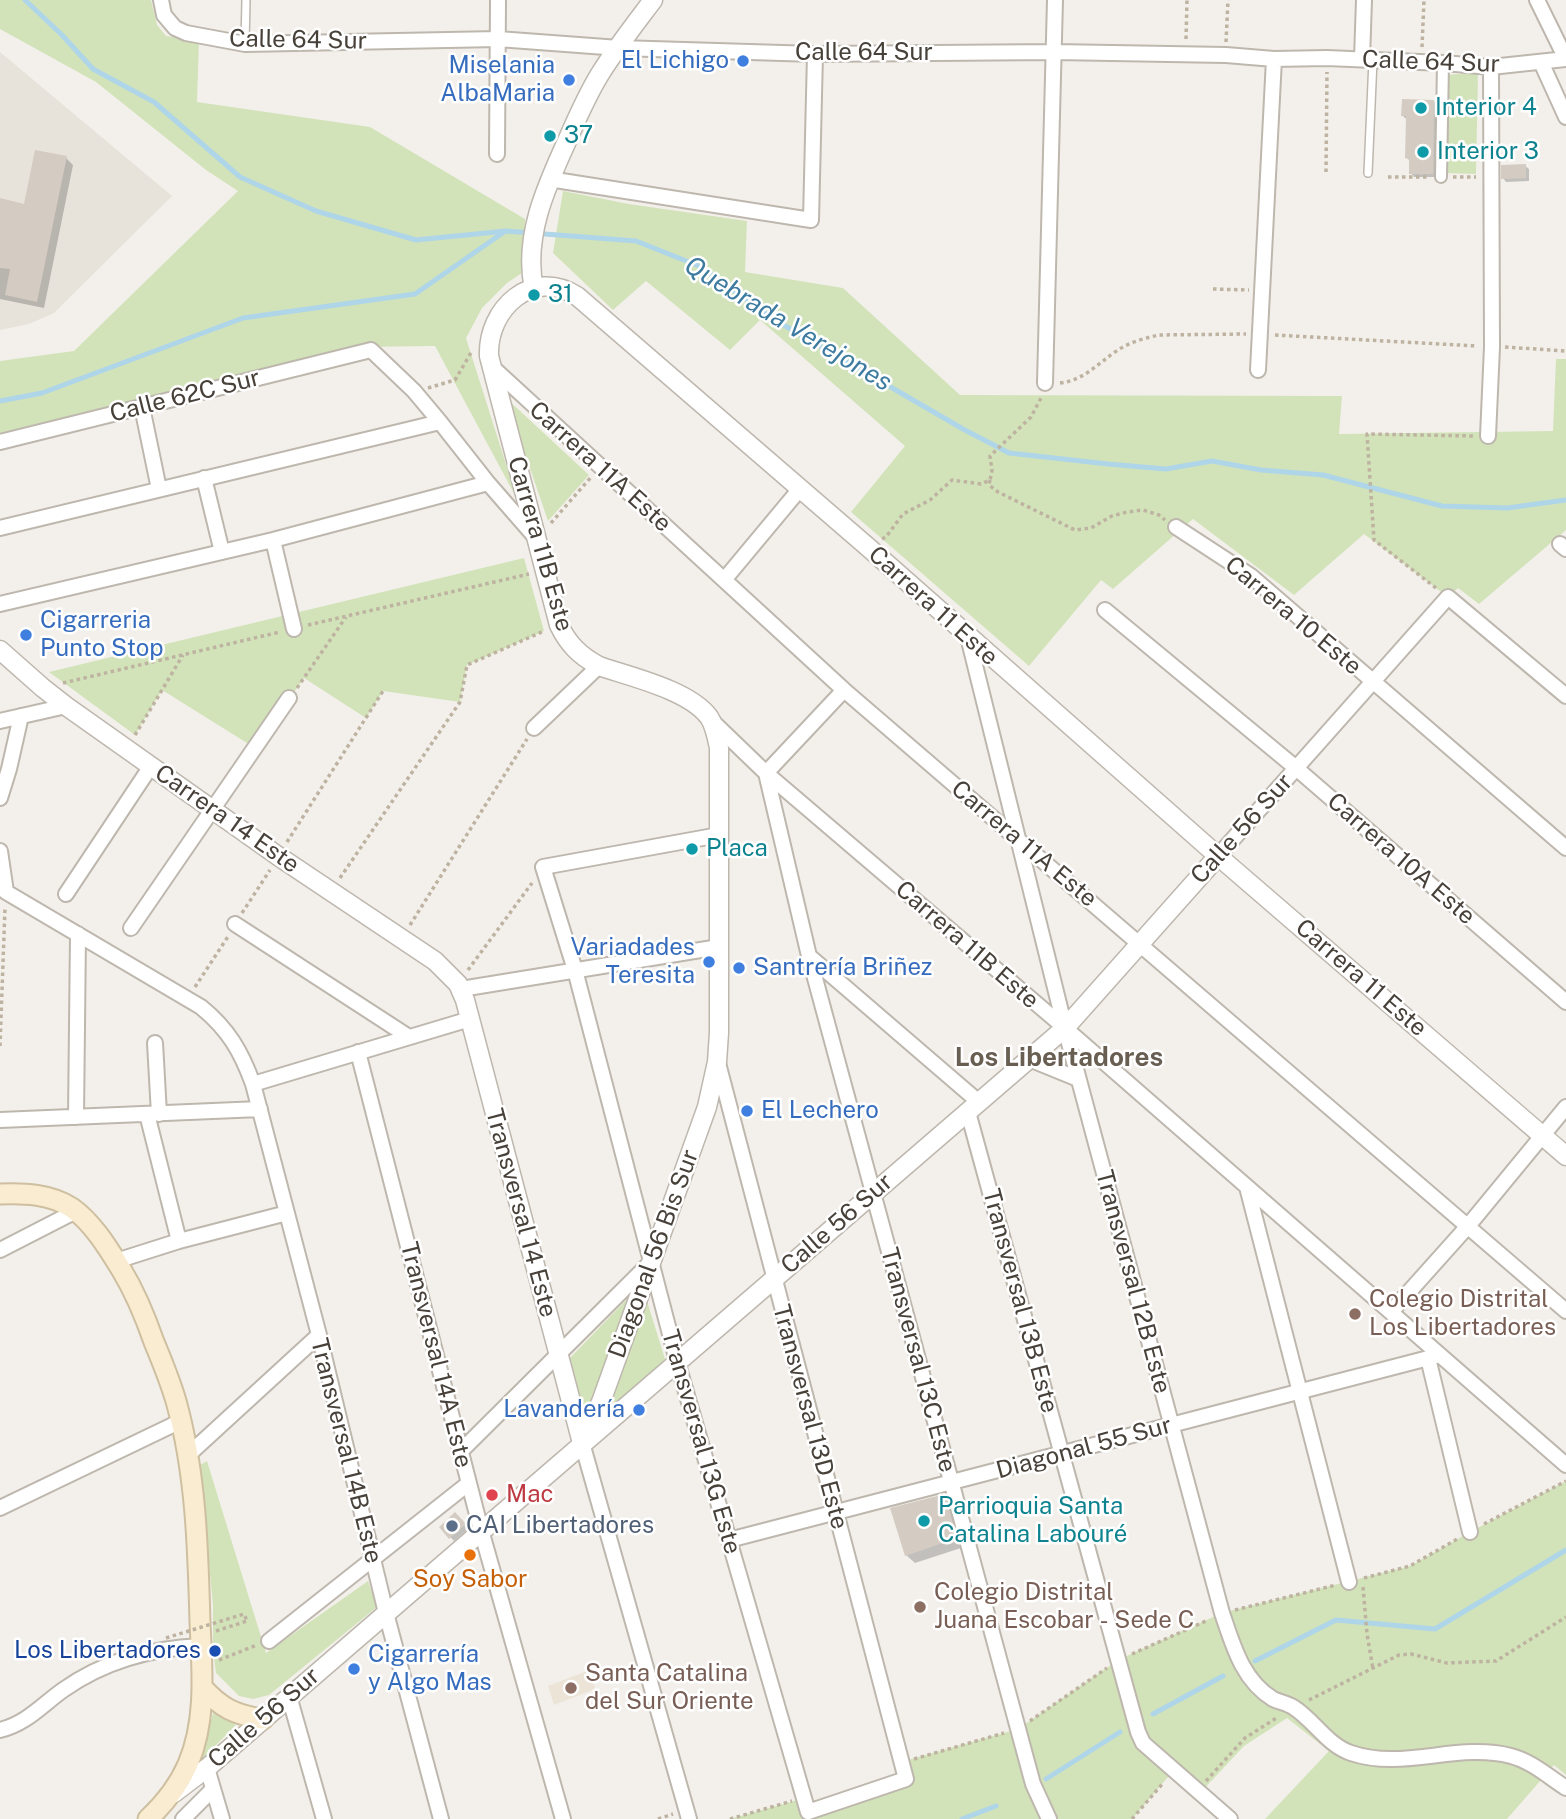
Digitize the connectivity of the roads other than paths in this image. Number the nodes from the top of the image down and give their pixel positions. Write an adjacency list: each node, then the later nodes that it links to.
1 (161, 0): 9 (street, Calle 64 Sur)
2 (246, 0): 9 (lane)
3 (498, 0): 8 (street)
4 (653, 0): 10 (street)
5 (1055, 0): 11 (street)
6 (1364, 0): 15 (street)
7 (1537, 0): 14 (street)
8 (498, 39): 9 (street, Calle 64 Sur); 10 (street, Calle 64 Sur); 20 (street)
9 (245, 44)
10 (619, 48): 12 (street, Calle 64 Sur); 23 (street)
11 (1055, 52): 12 (street, Calle 64 Sur); 13 (street, Calle 64 Sur); 27 (street)
12 (815, 54): 23 (street)
13 (1274, 59): 15 (street, Calle 64 Sur); 26 (street)
14 (1566, 59): 16 (street, Calle 64 Sur)
15 (1368, 60): 17 (street, Calle 64 Sur); 21 (lane)
16 (1541, 62): 18 (street, Calle 64 Sur); 19 (street)
17 (1443, 63): 18 (street, Calle 64 Sur); 22 (street)
18 (1491, 67): 30 (street)
19 (1566, 117)
20 (497, 154)
21 (1368, 173)
22 (1441, 177)
23 (549, 179): 24 (street)
24 (534, 289): 25 (street); 35 (street, Carrera 11 Este)
25 (491, 366): 38 (street, Carrera 11B Este); 41 (street, Carrera 11A Este)
26 (1258, 370)
27 (1045, 383)
28 (142, 407): 29 (street, Calle 62C Sur); 31 (street, Calle 62C Sur); 34 (street)
29 (440, 422): 32 (street); 33 (street)
30 (1488, 436)
31 (0, 442)
32 (204, 478): 34 (street); 40 (street)
33 (488, 483): 38 (street); 39 (street)
34 (159, 489): 37 (street)
35 (799, 490): 41 (street); 45 (street, Carrera 11 Este)
36 (1176, 527): 48 (street, Carrera 10 Este)
37 (0, 528)
38 (537, 539): 47 (street, Carrera 11B Este)
39 (273, 540): 40 (street); 44 (street)
40 (222, 552): 42 (street)
41 (724, 580): 49 (street, Carrera 11A Este)
42 (0, 604)
43 (1105, 610): 58 (street, Carrera 10A Este)
44 (294, 629)
45 (968, 637): 63 (street, Transversal 12B Este); 66 (street, Carrera 11 Este)
46 (0, 650): 52 (street, Carrera 14 Este)
47 (599, 666): 54 (street, Carrera 11B Este); 56 (street)
48 (1373, 682): 50 (street, Calle 56 Sur); 58 (street, Calle 56 Sur); 64 (street, Carrera 10 Este)
49 (844, 690): 59 (street); 63 (street, Carrera 11A Este)
50 (1566, 696)
51 (289, 698): 61 (street)
52 (66, 706): 53 (street); 57 (street, Carrera 14 Este)
53 (21, 716): 55 (street); 60 (street)
54 (711, 720): 59 (street, Carrera 11B Este); 62 (street, Transversal 13D Este)
55 (0, 721)
56 (534, 728)
57 (151, 766): 61 (street, Carrera 14 Este); 67 (street)
58 (1296, 768): 66 (street, Calle 56 Sur); 76 (street, Carrera 10A Este)
59 (765, 773): 73 (street, Transversal 13C Este); 78 (street, Carrera 11B Este)
60 (0, 799)
61 (212, 810): 69 (street); 75 (street, Carrera 14 Este)
62 (719, 835): 72 (street, Transversal 13D Este); 74 (street, Transversal 13G Este)
63 (1018, 839): 71 (street, Carrera 11A Este); 78 (street, Transversal 12B Este)
64 (1566, 848)
65 (0, 851): 70 (street, Transversal 14B Este)
66 (1218, 856): 71 (street, Calle 56 Sur); 92 (street, Carrera 11 Este)
67 (66, 894)
68 (235, 925): 79 (street)
69 (131, 928)
70 (78, 934): 85 (street, Transversal 14B Este); 90 (street)
71 (1141, 943): 78 (street, Calle 56 Sur); 99 (street, Carrera 11A Este)
72 (719, 947): 74 (street); 83 (street, Transversal 13D Este)
73 (809, 956): 86 (street); 96 (street, Transversal 13C Este)
74 (575, 970): 75 (street); 103 (street, Transversal 13G Este)
75 (459, 987): 77 (street, Transversal 14 Este)
76 (1566, 1002)
77 (470, 1019): 79 (street); 108 (street, Transversal 14 Este)
78 (1065, 1028): 82 (street, Calle 56 Sur); 84 (street, Transversal 12B Este); 94 (street, Carrera 11B Este)
79 (409, 1037): 81 (street)
80 (155, 1043): 89 (street)
81 (358, 1052): 85 (street); 115 (street, Transversal 14A Este)
82 (1029, 1059): 84 (street); 86 (street, Calle 56 Sur)
83 (717, 1062): 103 (street, Diagonal 56 Bis Sur); 104 (street, Transversal 13D Este)
84 (1078, 1079): 113 (street, Transversal 12B Este)
85 (253, 1083): 88 (street, Transversal 14B Este)
86 (974, 1107): 96 (street, Calle 56 Sur); 116 (street, Transversal 13B Este)
87 (1566, 1107): 92 (street)
88 (260, 1109): 89 (street); 98 (street, Transversal 14B Este)
89 (153, 1114): 90 (street); 100 (street)
90 (76, 1117): 91 (street)
91 (0, 1120)
92 (1544, 1135): 93 (street, Carrera 11 Este); 99 (street)
93 (1566, 1156)
94 (1247, 1187): 106 (street, Carrera 11B Este); 111 (street)
95 (0, 1194): 97 (main road)
96 (872, 1195): 104 (street, Calle 56 Sur); 119 (street, Transversal 13C Este)
97 (76, 1212): 101 (street); 102 (main road)
98 (287, 1213): 100 (street); 107 (street, Transversal 14B Este)
99 (1468, 1226): 105 (street, Carrera 11A Este); 106 (street)
100 (179, 1241): 102 (street)
101 (0, 1250)
102 (116, 1261): 112 (main road)
103 (650, 1262): 108 (street); 110 (street, Transversal 13G Este); 114 (street, Diagonal 56 Bis Sur)
104 (774, 1279): 110 (street, Calle 56 Sur); 122 (street, Transversal 13D Este)
105 (1566, 1311)
106 (1391, 1312): 109 (street, Carrera 11B Este)
107 (318, 1335): 117 (street); 126 (street, Transversal 14B Este)
108 (558, 1355): 114 (street, Transversal 14 Este); 115 (street)
109 (1434, 1356): 111 (street, Diagonal 55 Sur); 118 (street, Carrera 11B Este); 124 (street)
110 (677, 1362): 114 (street, Calle 56 Sur); 125 (street, Transversal 13G Este)
111 (1300, 1391): 113 (street, Diagonal 55 Sur); 127 (street)
112 (181, 1421): 117 (main road); 121 (street)
113 (1171, 1425): 116 (street, Diagonal 55 Sur); 136 (street, Transversal 12B Este)
114 (582, 1443): 123 (street, Calle 56 Sur); 147 (street)
115 (461, 1451): 120 (street, Transversal 14A Este)
116 (1062, 1454): 119 (street, Diagonal 55 Sur); 140 (street, Transversal 13B Este)
117 (187, 1456): 129 (main road)
118 (1566, 1465)
119 (951, 1482): 122 (street, Diagonal 55 Sur); 148 (street, Transversal 13C Este)
120 (469, 1483): 123 (street, Transversal 14A Este); 126 (street)
121 (0, 1508)
122 (836, 1513): 125 (street, Diagonal 55 Sur); 139 (street, Transversal 13D Este)
123 (481, 1530): 128 (street, Calle 56 Sur); 146 (street, Transversal 14A Este)
124 (1470, 1532)
125 (729, 1540): 139 (street, Transversal 13G Este)
126 (372, 1559): 128 (street, Transversal 14B Este); 130 (street)
127 (1355, 1580)
128 (386, 1613): 132 (street, Calle 56 Sur); 145 (street, Transversal 14B Este)
129 (201, 1641): 131 (main road); 134 (street)
130 (269, 1641)
131 (202, 1687): 133 (main road); 138 (main road)
132 (289, 1696): 133 (street, Calle 56 Sur); 144 (street)
133 (263, 1719): 135 (street, Calle 56 Sur)
134 (0, 1730)
135 (207, 1768): 137 (street); 138 (street, Calle 56 Sur)
136 (1566, 1788)
137 (213, 1789): 142 (street, Calle 56 Sur); 143 (street)
138 (171, 1795): 141 (main road)
139 (806, 1805)
140 (1228, 1818)
141 (148, 1819)
142 (183, 1819)
143 (222, 1819)
144 (324, 1819)
145 (441, 1819)
146 (563, 1819)
147 (689, 1819)
148 (1048, 1819)

